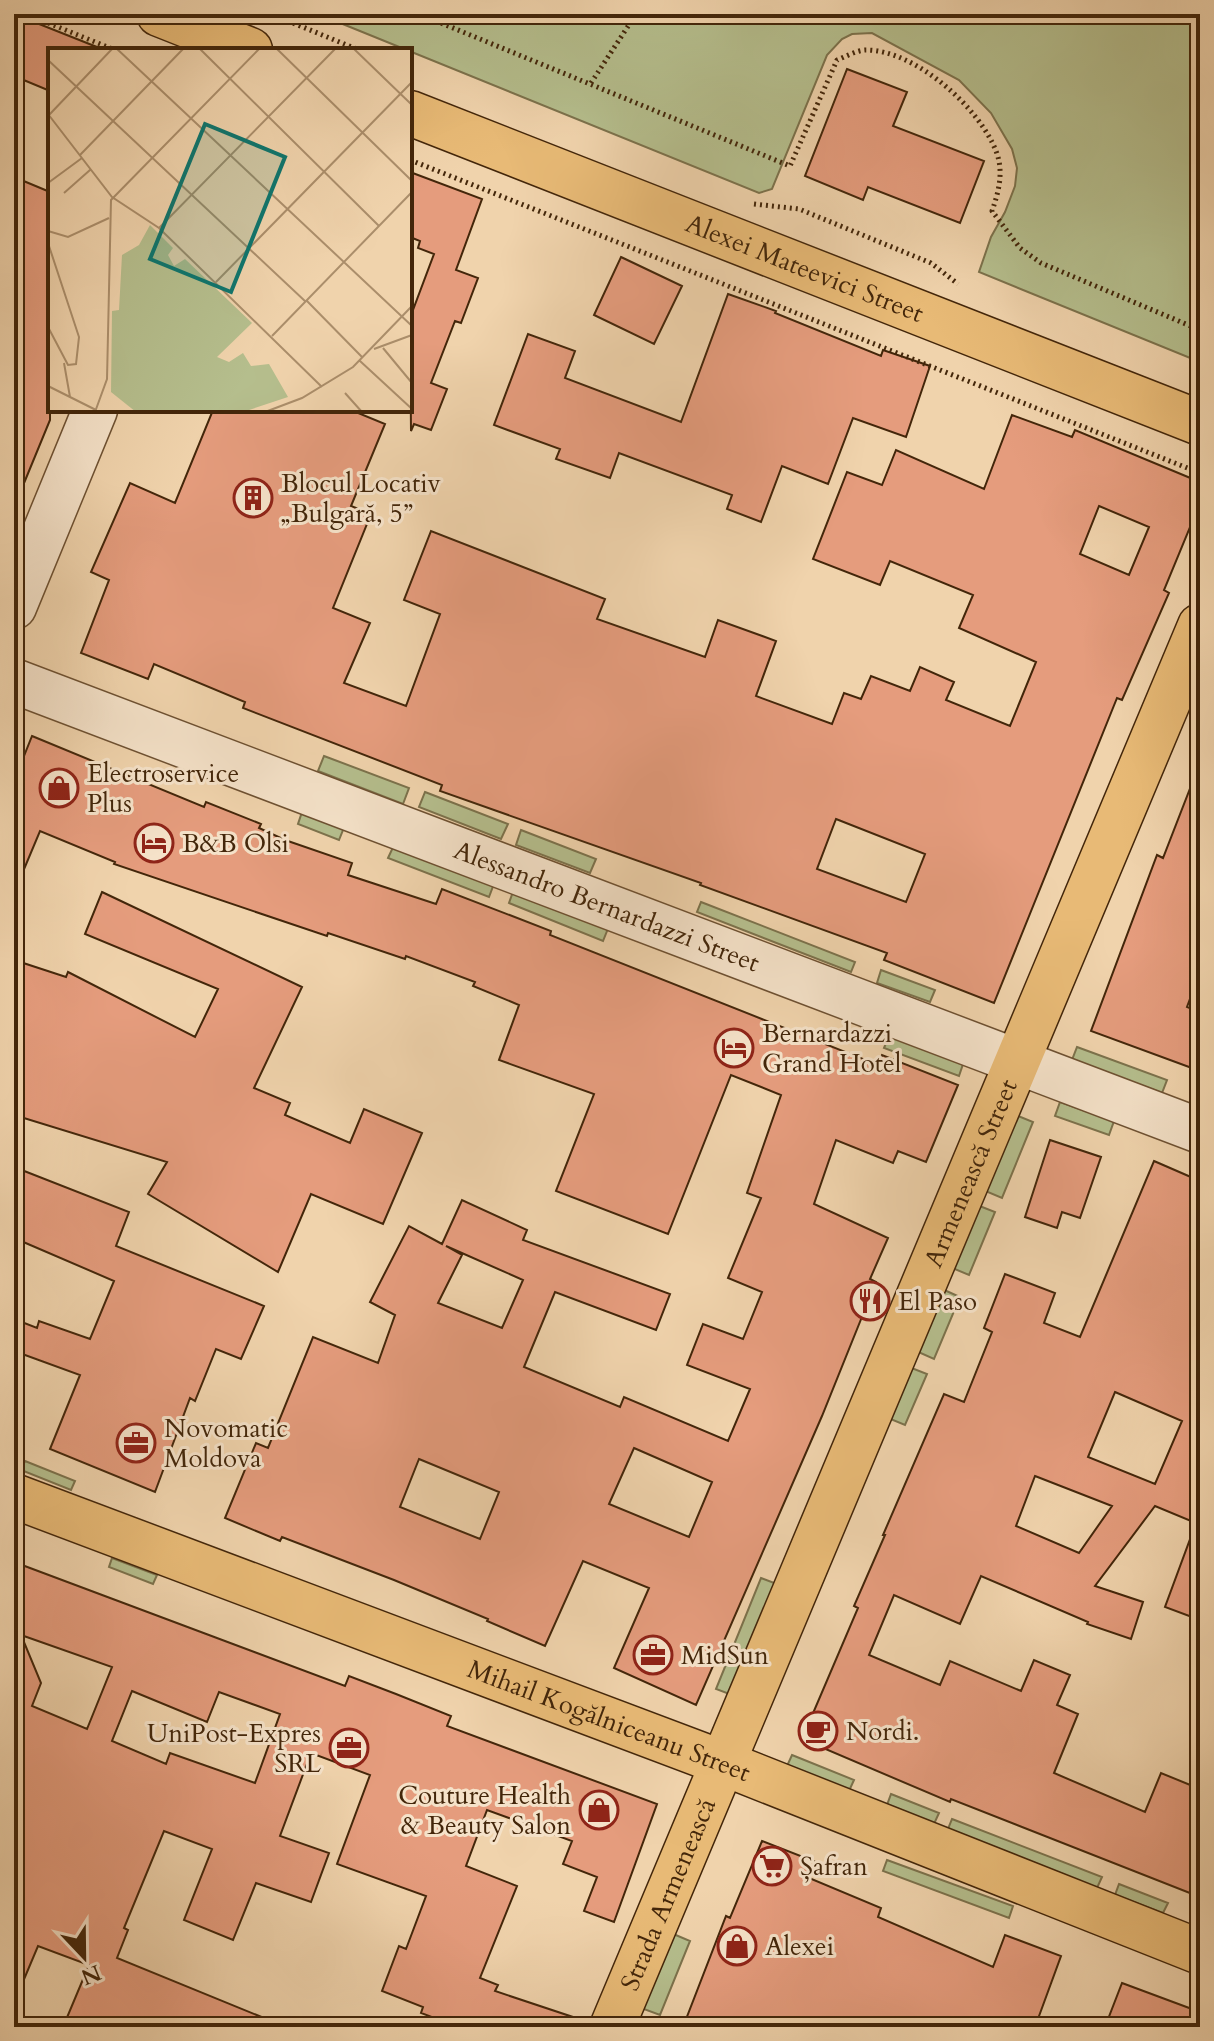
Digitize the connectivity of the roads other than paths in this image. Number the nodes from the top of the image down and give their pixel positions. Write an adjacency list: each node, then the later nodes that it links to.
1 (159, 14): 2 (main road)
2 (241, 48)
3 (412, 114): 5 (main road, Alexei Mateevici Street)
4 (94, 412): 6 (street)
5 (1200, 423)
6 (14, 607)
7 (1200, 626): 9 (main road, Armenească Street)
8 (14, 681): 9 (street, Alessandro Bernardazzi Street)
9 (1016, 1062): 10 (street, Alessandro Bernardazzi Street); 12 (main road, Armenească Street)
10 (1200, 1131)
11 (14, 1496): 12 (main road, Mihail Kogălniceanu Street)
12 (723, 1763): 13 (main road, Mihail Kogălniceanu Street); 14 (main road, Strada Armenească)
13 (1200, 1952)
14 (612, 2027)

